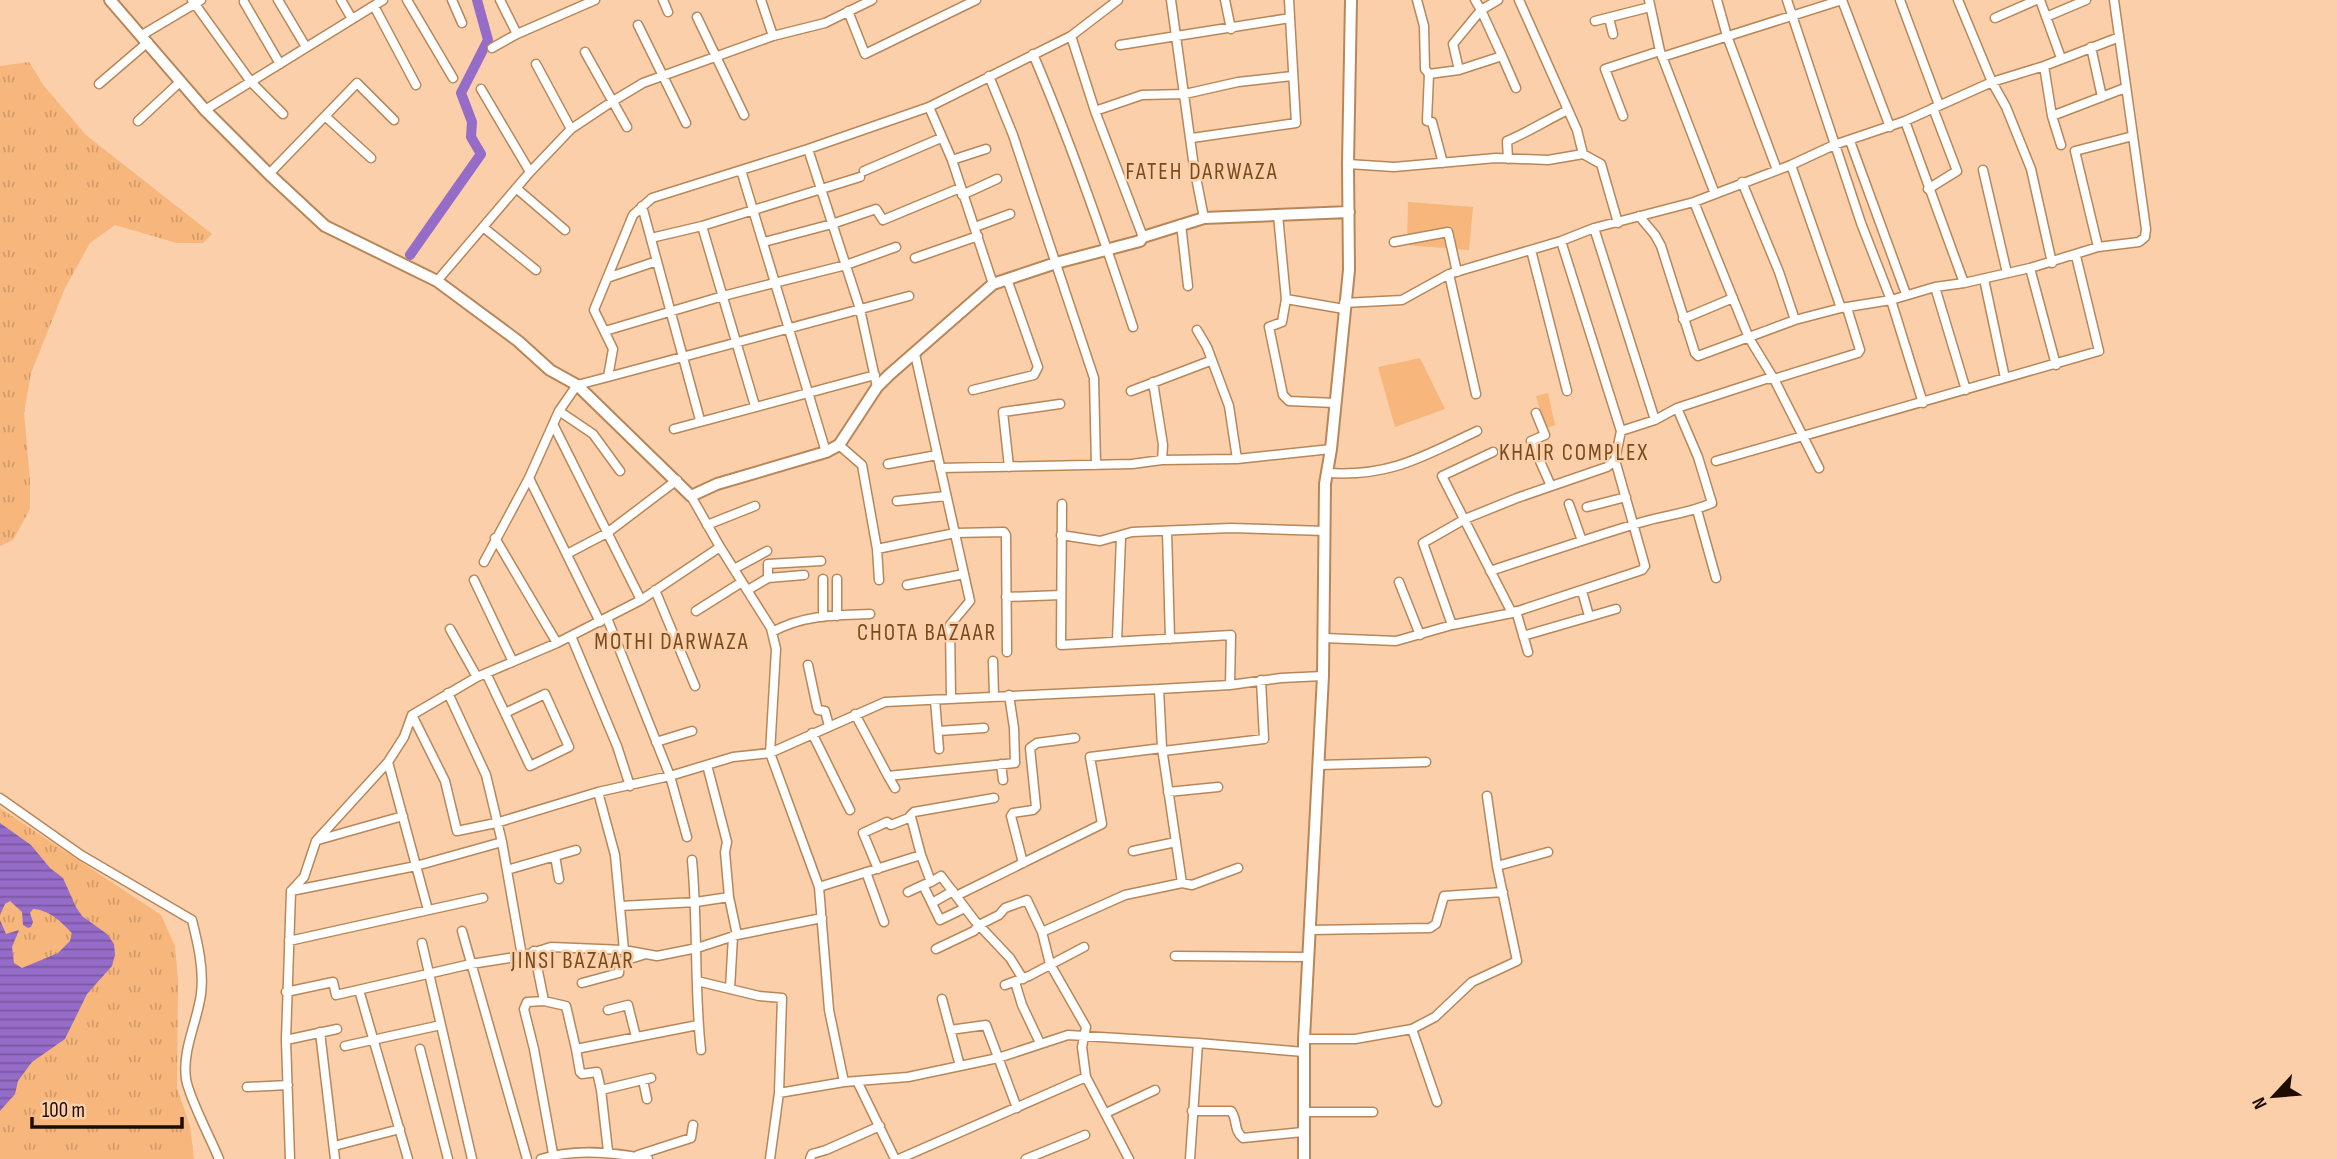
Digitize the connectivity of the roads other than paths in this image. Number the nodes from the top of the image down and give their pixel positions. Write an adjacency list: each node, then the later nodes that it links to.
1 (110, 0): 57 (street)
2 (278, 0): 59 (street)
3 (341, 0): 45 (street)
4 (383, 0): 34 (street)
5 (407, 0): 76 (street)
6 (452, 0): 47 (street)
7 (500, 0): 50 (street)
8 (594, 0): 50 (street)
9 (663, 0): 38 (street)
10 (761, 0): 52 (street)
11 (872, 0): 37 (street)
12 (954, 0): 35 (street)
13 (976, 0): 35 (street)
14 (1118, 0): 53 (street)
15 (1171, 0): 55 (street)
16 (1225, 0): 49 (street)
17 (1289, 0): 42 (street)
18 (1351, 0): 117 (street)
19 (1417, 0): 72 (street)
20 (1475, 0): 36 (street)
21 (1498, 0): 36 (street)
22 (1519, 0): 91 (street)
23 (1717, 0): 54 (street)
24 (1787, 0): 39 (street)
25 (1842, 0): 39 (street); 103 (street)
26 (1900, 0): 88 (street)
27 (1958, 0): 79 (street)
28 (2038, 0): 41 (street); 44 (street)
29 (2087, 0): 41 (street)
30 (2113, 0): 56 (street)
31 (195, 2): 57 (street); 78 (street)
32 (244, 2): 68 (street)
33 (1649, 4): 43 (street); 64 (street)
34 (374, 6): 45 (street); 81 (street)
35 (958, 9): 37 (street)
36 (1481, 10): 65 (street); 71 (street)
37 (848, 11): 52 (street)
38 (668, 12)
39 (1793, 16): 54 (street); 109 (street)
40 (697, 17): 66 (street)
41 (2046, 17): 67 (street)
42 (1290, 18): 49 (street); 74 (street)
43 (1609, 18): 46 (street); 51 (street)
44 (1995, 18)
45 (352, 19): 59 (street)
46 (1595, 21)
47 (462, 23)
48 (638, 25): 75 (street)
49 (1231, 29): 55 (street)
50 (517, 34): 61 (street)
51 (1614, 34)
52 (773, 36): 66 (street)
53 (1071, 36): 63 (street); 92 (street)
54 (1727, 36): 64 (street); 121 (street)
55 (1177, 37): 58 (street); 85 (street)
56 (2117, 38): 60 (street); 83 (street)
57 (145, 39): 77 (street); 80 (street)
58 (1120, 45)
59 (306, 47): 68 (street)
60 (2091, 47): 67 (street); 86 (street)
61 (492, 48)
62 (585, 52): 87 (street)
63 (1033, 54): 73 (street); 155 (street)
64 (1661, 54): 96 (street); 131 (street)
65 (1502, 56): 71 (street); 82 (street)
66 (715, 58): 75 (street); 94 (street)
67 (2062, 58): 70 (street)
68 (281, 64): 78 (street)
69 (536, 64): 104 (street)
70 (2043, 66): 79 (street); 97 (street)
71 (1459, 70): 72 (street)
72 (1429, 74): 118 (street)
73 (989, 76): 89 (street); 160 (street)
74 (1292, 76): 85 (street); 107 (street)
75 (664, 77): 87 (street); 101 (street)
76 (453, 78)
77 (181, 81): 90 (street); 99 (street)
78 (251, 82): 90 (street); 93 (street)
79 (1992, 82): 88 (street); 161 (street)
80 (99, 84)
81 (416, 85)
82 (1516, 88)
83 (2125, 88): 86 (street); 105 (street)
84 (481, 89): 123 (street)
85 (1185, 94): 92 (street); 107 (street)
86 (2102, 97): 97 (street)
87 (613, 101): 102 (street); 104 (street)
88 (1936, 106): 100 (street); 129 (street)
89 (929, 107): 106 (street); 111 (street)
90 (205, 110): 124 (street)
91 (1568, 110): 113 (street); 115 (street)
92 (1095, 111): 148 (street)
93 (282, 114)
94 (744, 115)
95 (325, 116): 98 (street); 114 (street); 124 (street)
96 (1623, 116)
97 (2052, 116): 110 (street)
98 (394, 120)
99 (138, 121)
100 (1905, 121): 103 (street); 129 (street)
101 (686, 124)
102 (627, 127)
103 (1889, 127): 108 (street)
104 (571, 129): 123 (street)
105 (2133, 136): 154 (street); 154 (street)
106 (941, 138): 116 (street); 128 (street)
107 (1192, 138): 139 (street)
108 (1850, 141): 109 (street); 176 (street)
109 (1834, 145): 119 (street); 181 (street)
110 (2061, 145)
111 (808, 149): 120 (street); 128 (street)
112 (986, 149): 116 (street)
113 (1583, 154): 115 (street); 140 (street)
114 (371, 158)
115 (1508, 159): 118 (street)
116 (952, 160): 130 (street)
117 (1348, 163): 118 (street); 135 (street)
118 (1443, 163)
119 (1791, 165): 121 (street); 183 (street)
120 (741, 170): 133 (street); 134 (street)
121 (1777, 170): 126 (street)
122 (1983, 170): 166 (street)
123 (530, 172): 127 (street)
124 (269, 174): 170 (street)
125 (997, 179): 130 (street)
126 (1742, 182): 131 (street); 187 (street)
127 (516, 188): 144 (street); 146 (street)
128 (822, 189): 134 (street); 141 (street)
129 (1928, 189): 172 (street)
130 (961, 192): 141 (street); 147 (street)
131 (1715, 194): 132 (street)
132 (1694, 202): 138 (street); 179 (street)
133 (642, 206): 149 (street); 167 (street)
134 (755, 209): 143 (street); 151 (street)
135 (1349, 212): 137 (street); 182 (street)
136 (1010, 214): 147 (street)
137 (1278, 215): 139 (street); 180 (street)
138 (1639, 216): 140 (street); 186 (street)
139 (1204, 218): 142 (street)
140 (1618, 223): 145 (street)
141 (832, 224): 151 (street); 162 (street)
142 (1181, 224): 148 (street); 174 (street)
143 (702, 226): 149 (street); 177 (street)
144 (483, 227): 164 (street); 170 (street)
145 (1594, 229): 150 (street); 218 (street)
146 (565, 230)
147 (976, 232): 158 (street); 173 (street)
148 (1143, 237): 155 (street)
149 (651, 239): 159 (street)
150 (1560, 241): 156 (street); 223 (street)
151 (764, 242): 171 (street)
152 (1394, 242): 165 (street)
153 (896, 247): 162 (street)
154 (2098, 247): 157 (street)
155 (1108, 249): 160 (street); 188 (street)
156 (1531, 250): 165 (street); 208 (street)
157 (2076, 256): 161 (street); 197 (street)
158 (915, 258)
159 (657, 261): 167 (street); 185 (street)
160 (1056, 263): 168 (street); 235 (street)
161 (2052, 263): 163 (street)
162 (846, 265): 171 (street); 184 (street)
163 (2030, 268): 166 (street); 197 (street)
164 (536, 270)
165 (1453, 273): 182 (street); 210 (street)
166 (2007, 273): 169 (street)
167 (607, 278): 191 (street)
168 (1007, 279): 173 (street); 205 (street)
169 (1984, 279): 172 (street); 200 (street)
170 (437, 281): 203 (street)
171 (775, 282): 177 (street); 189 (street)
172 (1964, 283): 175 (street)
173 (993, 284): 194 (street)
174 (1188, 286)
175 (1935, 286): 176 (street); 206 (street)
176 (1906, 294): 181 (street)
177 (723, 296): 185 (street); 193 (street)
178 (909, 296): 184 (street)
179 (1734, 298): 186 (street); 192 (street)
180 (1286, 299): 182 (street); 211 (street)
181 (1891, 300): 183 (street); 212 (street)
182 (1344, 306): 211 (street)
183 (1844, 308): 187 (street); 201 (street)
184 (860, 309): 189 (street); 198 (street)
185 (670, 311): 191 (street); 195 (street)
186 (1683, 319): 192 (street)
187 (1795, 320): 192 (street)
188 (1133, 327)
189 (789, 328): 193 (street); 209 (street)
190 (1198, 330): 196 (street)
191 (605, 331): 199 (street)
192 (1749, 338): 201 (street)
193 (736, 342): 195 (street); 214 (street)
194 (915, 354): 204 (street); 229 (street)
195 (683, 357): 199 (street); 219 (street)
196 (1210, 361): 202 (street); 230 (street)
197 (2056, 365): 200 (street)
198 (875, 375): 204 (street); 209 (street)
199 (608, 377): 203 (street)
200 (2005, 378): 206 (street)
201 (1774, 379): 215 (street); 224 (street)
202 (1153, 382): 207 (street); 231 (street)
203 (577, 385): 216 (street); 242 (street)
204 (877, 387): 225 (street)
205 (973, 390)
206 (1966, 390): 212 (street)
207 (1131, 391)
208 (1567, 391)
209 (809, 392): 214 (street); 227 (street)
210 (1476, 394)
211 (1335, 403): 226 (street)
212 (1923, 403): 224 (street)
213 (1060, 404): 236 (street)
214 (755, 406): 219 (street)
215 (1677, 408): 218 (street); 252 (street)
216 (559, 411): 220 (street); 239 (street)
217 (1536, 413): 243 (street)
218 (1655, 419): 223 (street)
219 (700, 420): 221 (street)
220 (554, 426): 241 (street); 258 (street)
221 (674, 429)
222 (1477, 431): 240 (street)
223 (1620, 431): 232 (street)
224 (1801, 436): 233 (street); 238 (street)
225 (839, 445): 227 (street); 265 (street)
226 (1331, 449): 230 (street); 240 (street)
227 (826, 452): 244 (street)
228 (1493, 452): 253 (street)
229 (937, 455): 234 (street); 237 (street)
230 (1237, 459): 231 (street)
231 (1162, 460): 235 (street)
232 (1615, 460): 243 (street); 246 (street)
233 (1716, 461)
234 (888, 464)
235 (1096, 465): 236 (street)
236 (1009, 467): 237 (street)
237 (940, 468): 245 (street)
238 (1819, 468)
239 (620, 471)
240 (1328, 472): 257 (street)
241 (530, 478): 262 (street); 267 (street)
242 (677, 480): 244 (street); 258 (street)
243 (1551, 486): 253 (street)
244 (691, 496): 255 (street)
245 (946, 496): 247 (street); 259 (street)
246 (1626, 497): 251 (street); 254 (street)
247 (897, 501)
248 (1062, 504): 260 (street)
249 (1569, 504): 263 (street)
250 (755, 506): 255 (street)
251 (1587, 507)
252 (1697, 510): 254 (street); 275 (street)
253 (1465, 519): 271 (street); 297 (street)
254 (1634, 524): 263 (street); 285 (street)
255 (708, 525): 264 (street)
256 (1167, 531): 257 (street); 261 (street); 304 (street)
257 (1325, 531): 303 (street)
258 (607, 533): 267 (street); 288 (street)
259 (955, 533): 265 (street); 272 (street); 287 (street)
260 (1061, 536): 261 (street); 286 (street)
261 (1121, 537): 305 (street)
262 (495, 538): 269 (street); 306 (street)
263 (1582, 541): 271 (street)
264 (720, 547): 270 (street); 283 (street)
265 (877, 549): 279 (street)
266 (767, 551): 270 (street)
267 (567, 554): 296 (street)
268 (821, 561): 274 (street)
269 (484, 562)
270 (734, 569): 280 (street)
271 (1490, 571): 291 (street)
272 (964, 574): 282 (street); 321 (street)
273 (804, 575): 274 (street)
274 (768, 578): 284 (street)
275 (1716, 578)
276 (823, 579): 295 (street)
277 (837, 579): 293 (street)
278 (474, 580): 310 (street)
279 (879, 580)
280 (742, 582): 284 (street); 290 (street)
281 (1399, 582): 300 (street)
282 (907, 585)
283 (655, 590): 288 (street); 316 (street)
284 (748, 590): 299 (street)
285 (1582, 590): 291 (street); 294 (street)
286 (1061, 594): 287 (street); 305 (street)
287 (1006, 597): 307 (street)
288 (641, 600): 296 (street)
289 (1616, 609): 294 (street)
290 (696, 611)
291 (1514, 612): 297 (street); 302 (street)
292 (870, 614): 293 (street)
293 (837, 616): 295 (street)
294 (1588, 616): 302 (street)
295 (823, 617): 299 (street)
296 (604, 620): 301 (street); 332 (street)
297 (1452, 625): 300 (street)
298 (450, 629): 312 (street)
299 (772, 632): 335 (street)
300 (1420, 635): 303 (street)
301 (571, 636): 306 (street); 344 (street)
302 (1523, 636): 308 (street)
303 (1324, 638): 313 (street)
304 (1170, 639): 305 (street); 315 (street)
305 (1117, 641)
306 (557, 643): 310 (street)
307 (1007, 652)
308 (1528, 652)
309 (993, 661): 320 (street)
310 (513, 662): 312 (street)
311 (808, 665): 326 (street)
312 (482, 675): 318 (street); 323 (street)
313 (1323, 676): 314 (street); 340 (street)
314 (1261, 680): 315 (street); 334 (street)
315 (1230, 685): 317 (street)
316 (695, 686)
317 (1159, 689): 319 (street); 334 (street)
318 (448, 693): 325 (street); 355 (street)
319 (1009, 695): 320 (street); 338 (street)
320 (994, 696): 321 (street)
321 (951, 699): 322 (street)
322 (935, 700): 324 (street); 329 (street)
323 (505, 713): 323 (street)
324 (855, 714): 326 (street); 342 (street)
325 (412, 715): 336 (street); 355 (street)
326 (829, 726): 330 (street)
327 (984, 728): 329 (street)
328 (692, 731): 332 (street)
329 (938, 731): 333 (street)
330 (812, 733): 335 (street); 352 (street)
331 (1075, 738): 366 (street)
332 (656, 742): 341 (street)
333 (939, 748)
334 (1163, 750): 348 (street); 366 (street)
335 (770, 753): 339 (street); 376 (street)
336 (388, 762): 353 (street); 357 (street)
337 (1426, 762): 340 (street)
338 (1002, 764): 342 (street); 343 (street)
339 (707, 765): 341 (street); 381 (street)
340 (1319, 765): 391 (street)
341 (670, 776): 344 (street); 356 (street)
342 (888, 776): 346 (street)
343 (1003, 780)
344 (630, 786): 347 (street)
345 (1218, 787): 348 (street)
346 (895, 789)
347 (598, 792): 355 (street); 385 (street)
348 (1168, 792): 359 (street)
349 (1487, 796): 368 (street)
350 (0, 799): 463 (street)
351 (994, 799): 354 (street)
352 (850, 810)
353 (403, 816): 357 (street); 367 (street)
354 (910, 816): 363 (street); 370 (street)
355 (496, 823): 358 (street)
356 (687, 837)
357 (316, 841): 377 (street)
358 (502, 842): 367 (street); 371 (street)
359 (1176, 842): 361 (street); 375 (street)
360 (576, 850): 364 (street)
361 (1133, 851)
362 (1548, 852): 368 (street)
363 (922, 855): 370 (street); 374 (street)
364 (555, 856): 371 (street); 373 (street)
365 (692, 860): 383 (street)
366 (1023, 863): 380 (street)
367 (416, 866): 377 (street); 387 (street)
368 (1497, 866): 379 (street)
369 (1238, 868): 375 (street)
370 (878, 869): 372 (street)
371 (506, 870): 403 (street)
372 (866, 872): 376 (street); 389 (street)
373 (559, 879)
374 (927, 883): 378 (street); 380 (street); 384 (street)
375 (1182, 883): 393 (street)
376 (819, 887): 388 (street)
377 (291, 891): 395 (street)
378 (908, 892)
379 (1503, 892): 391 (street); 422 (street)
380 (955, 893): 384 (street); 386 (street)
381 (729, 897): 383 (street); 394 (street)
382 (483, 898): 387 (street)
383 (696, 902): 385 (street); 398 (street)
384 (932, 903): 386 (street)
385 (620, 906): 400 (street)
386 (965, 908): 390 (street)
387 (428, 910): 395 (street)
388 (822, 918): 394 (street); 440 (street)
389 (884, 922)
390 (979, 925): 393 (street); 399 (street); 409 (street)
391 (1310, 930): 405 (street)
392 (462, 931): 406 (street)
393 (1042, 932): 407 (street)
394 (735, 935): 398 (street); 413 (street)
395 (289, 941): 415 (street)
396 (422, 943): 408 (street)
397 (1084, 947): 407 (street)
398 (697, 948): 402 (street); 410 (street)
399 (936, 949)
400 (624, 950): 401 (street); 402 (street)
401 (534, 951): 403 (street); 417 (street)
402 (646, 954): 411 (street)
403 (522, 956): 406 (street)
404 (1175, 956): 405 (street)
405 (1309, 957): 428 (street)
406 (471, 964): 408 (street); 469 (street)
407 (1051, 964): 409 (street); 425 (street)
408 (429, 975): 414 (street); 420 (street)
409 (1019, 980): 412 (street); 430 (street)
410 (697, 981): 413 (street); 419 (street)
411 (582, 983)
412 (1004, 985)
413 (730, 989): 446 (street)
414 (359, 990): 415 (street); 427 (street)
415 (286, 992): 429 (street)
416 (942, 999): 423 (street)
417 (544, 1001): 434 (street); 462 (street)
418 (608, 1010): 426 (street)
419 (698, 1025): 426 (street); 435 (street)
420 (441, 1026): 427 (street); 468 (street)
421 (337, 1029): 424 (street)
422 (1412, 1029): 428 (street); 448 (street)
423 (950, 1030): 437 (street); 438 (street)
424 (320, 1032): 429 (street); 459 (street)
425 (1083, 1035): 430 (street); 431 (street); 439 (street)
426 (636, 1037): 434 (street)
427 (373, 1038): 432 (street); 456 (street)
428 (1304, 1039): 436 (street)
429 (286, 1040): 442 (street)
430 (1040, 1043): 437 (street)
431 (1198, 1043): 436 (street); 450 (street)
432 (345, 1046)
433 (420, 1049): 467 (street)
434 (576, 1049): 444 (street)
435 (701, 1050)
436 (1304, 1052): 451 (street)
437 (998, 1058): 438 (street); 449 (street)
438 (960, 1066): 441 (street)
439 (1086, 1077): 449 (street); 453 (street)
440 (844, 1082): 441 (street); 446 (street)
441 (857, 1082): 455 (street)
442 (288, 1085): 443 (street); 464 (street)
443 (247, 1087)
444 (601, 1090): 447 (street); 460 (street)
445 (1155, 1090): 453 (street)
446 (779, 1093): 472 (street)
447 (647, 1099)
448 (1437, 1102)
449 (1017, 1108): 474 (street)
450 (1192, 1111): 457 (street); 477 (street)
451 (1303, 1112): 452 (street); 457 (street)
452 (1373, 1112)
453 (1106, 1113): 476 (street)
454 (693, 1125): 461 (street)
455 (880, 1126): 473 (street); 474 (street)
456 (400, 1129): 459 (street); 466 (street)
457 (1304, 1132): 478 (street)
458 (1085, 1135): 475 (street)
459 (334, 1146): 465 (street)
460 (608, 1151): 461 (street); 462 (street)
461 (635, 1156): 471 (street)
462 (553, 1157): 470 (street)
463 (219, 1159)
464 (290, 1159)
465 (335, 1159)
466 (408, 1159)
467 (448, 1159)
468 (472, 1159)
469 (527, 1159)
470 (541, 1159)
471 (648, 1159)
472 (770, 1159)
473 (810, 1159)
474 (897, 1159)
475 (1026, 1159)
476 (1129, 1159)
477 (1190, 1159)
478 (1304, 1159)

